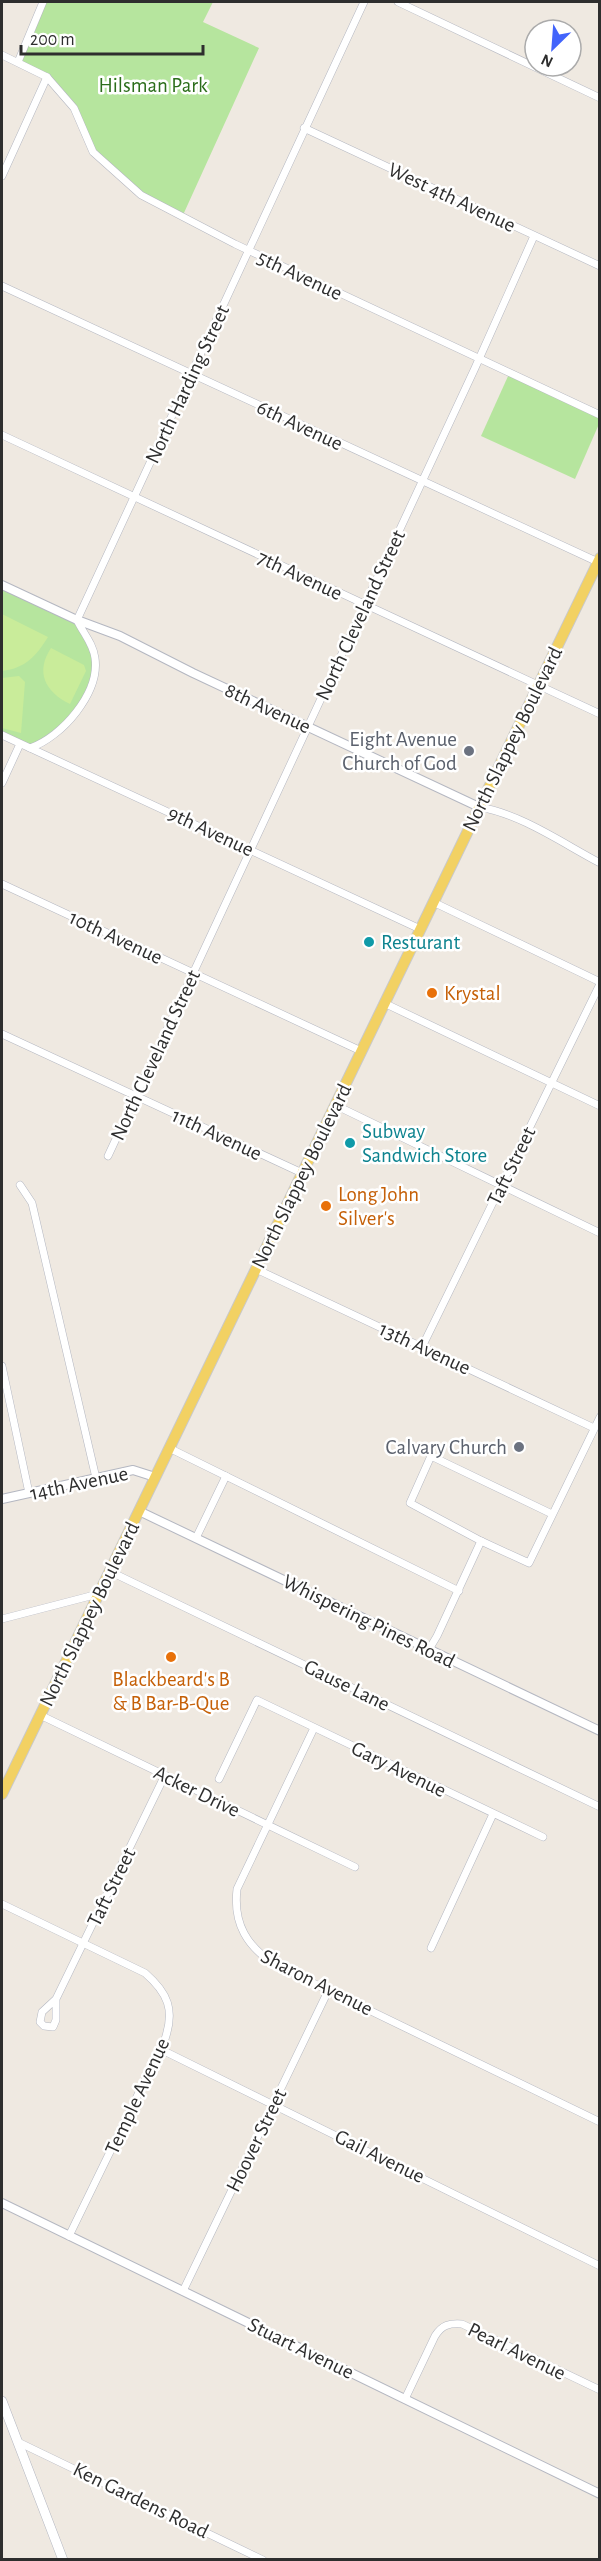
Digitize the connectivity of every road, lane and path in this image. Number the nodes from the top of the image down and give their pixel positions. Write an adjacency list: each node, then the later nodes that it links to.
1 (41, 2): 5 (street)
2 (364, 2): 8 (street, North Harding Street)
3 (398, 2): 7 (street)
4 (2, 55): 5 (street)
5 (18, 62): 6 (street)
6 (47, 77): 9 (street); 11 (street, 5th Avenue)
7 (600, 98)
8 (304, 129): 10 (street, West 4th Avenue); 11 (street, North Harding Street)
9 (2, 176)
10 (534, 236): 12 (street, West 4th Avenue); 14 (street, North Cleveland Street)
11 (248, 250): 14 (street, 5th Avenue); 15 (street, North Harding Street)
12 (600, 266)
13 (2, 286): 15 (street, 6th Avenue)
14 (479, 360): 16 (street, 5th Avenue); 18 (street, North Cleveland Street)
15 (191, 375): 18 (street, 6th Avenue); 19 (street, North Harding Street)
16 (600, 415)
17 (2, 435): 19 (street, 7th Avenue)
18 (422, 480): 20 (street, 6th Avenue); 22 (street, North Cleveland Street)
19 (134, 497): 22 (street, 7th Avenue); 23 (street, North Harding Street)
20 (599, 561): 24 (main road, North Slappey Boulevard)
21 (2, 585): 23 (street, 8th Avenue)
22 (364, 606): 24 (street, 7th Avenue); 26 (street, North Cleveland Street)
23 (77, 620): 26 (street, 8th Avenue); 29 (street)
24 (538, 685): 25 (street, 7th Avenue); 31 (main road, North Slappey Boulevard)
25 (600, 714)
26 (308, 727): 31 (street, 8th Avenue); 32 (street, North Cleveland Street)
27 (2, 735): 28 (street, 9th Avenue)
28 (20, 744): 29 (street, 9th Avenue); 30 (street)
29 (30, 748): 32 (street, 9th Avenue)
30 (2, 783)
31 (479, 807): 33 (street, 8th Avenue); 35 (main road, North Slappey Boulevard)
32 (251, 850): 36 (street, 9th Avenue); 37 (street, North Cleveland Street)
33 (600, 862)
34 (2, 884): 37 (street, 10th Avenue)
35 (433, 902): 36 (main road, North Slappey Boulevard); 38 (street)
36 (420, 929): 39 (main road, North Slappey Boulevard)
37 (194, 974): 41 (street, 10th Avenue); 43 (street, North Cleveland Street)
38 (600, 983): 42 (street, Taft Street)
39 (384, 1004): 41 (main road, North Slappey Boulevard); 42 (street)
40 (2, 1034): 43 (street, 11th Avenue)
41 (361, 1051): 44 (main road, North Slappey Boulevard)
42 (553, 1083): 45 (street); 49 (street, Taft Street)
43 (137, 1096): 46 (street, North Cleveland Street); 47 (street, 11th Avenue)
44 (335, 1105): 47 (main road, North Slappey Boulevard); 49 (street)
45 (600, 1106)
46 (108, 1156)
47 (302, 1173): 51 (main road, North Slappey Boulevard)
48 (20, 1185): 59 (street)
49 (502, 1185): 50 (street); 52 (street, Taft Street)
50 (600, 1233)
51 (256, 1269): 52 (street, 13th Avenue); 56 (main road, North Slappey Boulevard)
52 (422, 1347): 55 (street, 13th Avenue)
53 (2, 1366): 60 (street)
54 (600, 1417): 55 (street)
55 (594, 1428): 63 (street)
56 (169, 1448): 57 (street); 58 (main road, North Slappey Boulevard)
57 (226, 1476): 64 (street); 67 (street)
58 (155, 1477): 59 (street, 14th Avenue); 62 (main road, North Slappey Boulevard)
59 (96, 1478): 60 (street, 14th Avenue)
60 (29, 1492): 61 (street, 14th Avenue)
61 (2, 1499)
62 (139, 1511): 64 (street, Whispering Pines Road); 66 (main road, North Slappey Boulevard)
63 (552, 1514): 65 (street); 65 (street)
64 (196, 1538): 70 (street, Whispering Pines Road)
65 (481, 1541): 67 (street)
66 (109, 1571): 68 (main road, North Slappey Boulevard); 77 (street, Gause Lane)
67 (459, 1591): 70 (street)
68 (98, 1594): 69 (street); 71 (main road, North Slappey Boulevard)
69 (2, 1619)
70 (428, 1651): 73 (street, Whispering Pines Road)
71 (40, 1714): 74 (street, Acker Drive); 76 (main road, North Slappey Boulevard)
72 (314, 1728): 75 (street, Gary Avenue); 78 (street, Gary Avenue); 79 (street, Sharon Avenue)
73 (600, 1731)
74 (165, 1775): 79 (street, Acker Drive); 83 (street, Taft Street)
75 (219, 1779)
76 (2, 1794)
77 (600, 1807)
78 (493, 1814): 80 (street, Gary Avenue); 84 (street)
79 (267, 1824): 81 (street, Acker Drive); 85 (street, Sharon Avenue)
80 (543, 1837)
81 (355, 1867)
82 (2, 1904): 83 (street, Temple Avenue)
83 (84, 1943): 86 (street, Taft Street); 87 (street, Temple Avenue)
84 (431, 1948)
85 (329, 1989): 88 (street, Hoover Street); 89 (street, Sharon Avenue)
86 (56, 1999)
87 (160, 2049): 88 (street, Gail Avenue); 91 (street, Temple Avenue)
88 (273, 2104): 92 (street, Gail Avenue); 93 (street, Hoover Street)
89 (600, 2122)
90 (2, 2204): 91 (street, Stuart Avenue)
91 (69, 2236): 93 (street, Stuart Avenue)
92 (600, 2266)
93 (183, 2291): 95 (street, Stuart Avenue)
94 (600, 2391): 95 (street, Pearl Avenue)
95 (405, 2399): 98 (street, Stuart Avenue)
96 (2, 2401): 97 (main road)
97 (18, 2442): 99 (main road); 100 (street, Ken Gardens Road)
98 (600, 2494)
99 (63, 2559)
100 (263, 2559)

